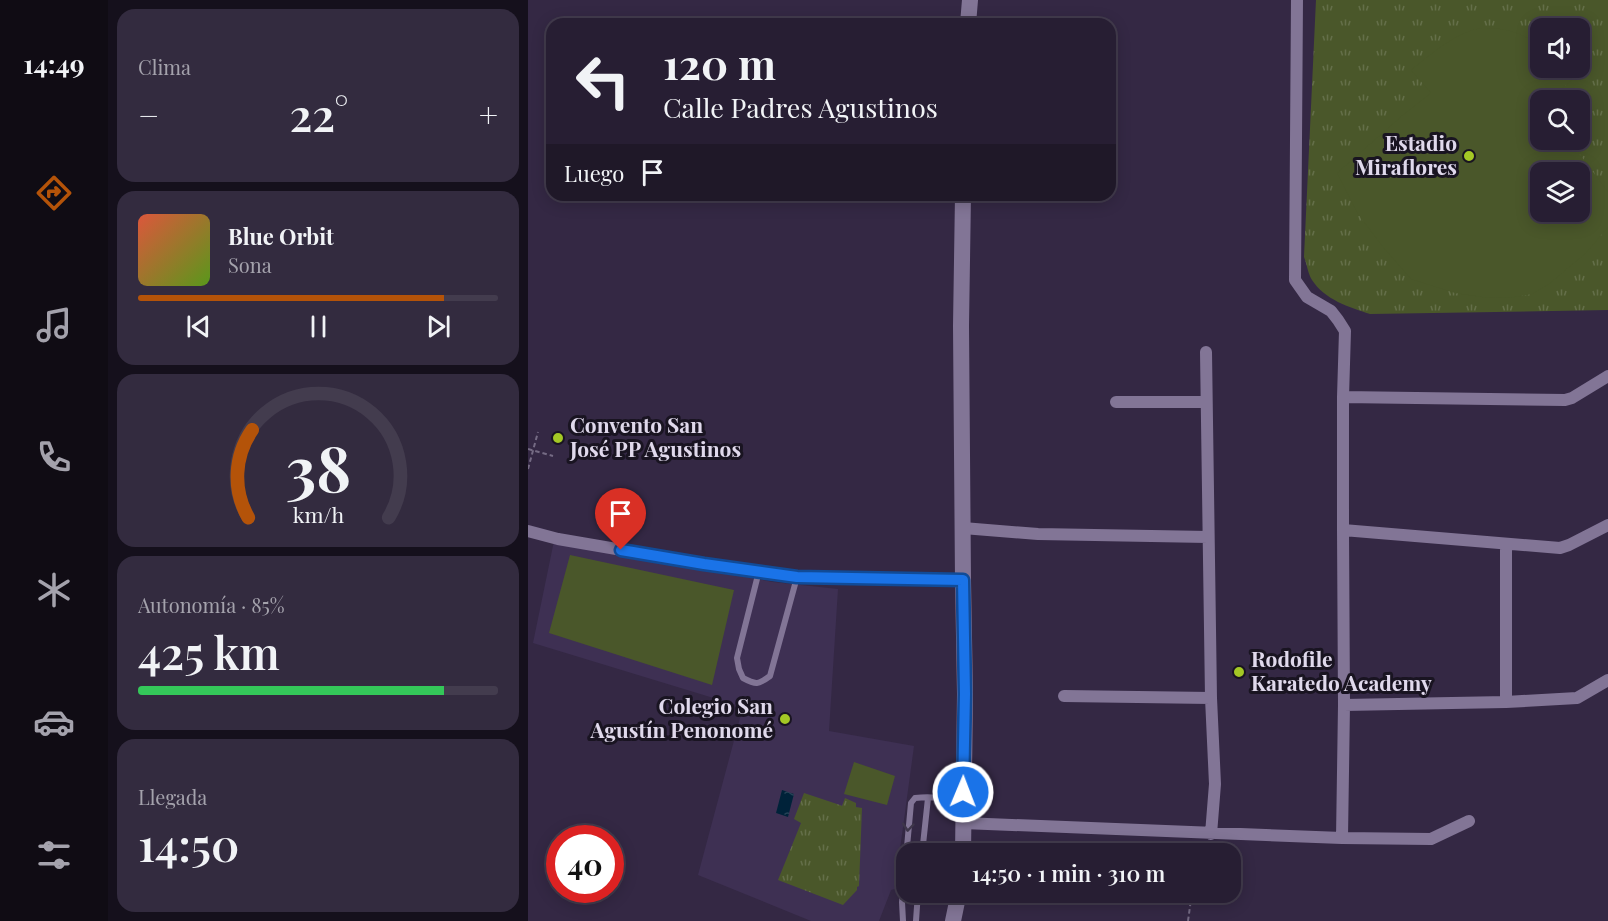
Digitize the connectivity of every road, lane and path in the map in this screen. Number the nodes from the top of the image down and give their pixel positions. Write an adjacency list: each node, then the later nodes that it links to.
1 (970, 0): 3 (street)
2 (1297, 0): 7 (street)
3 (968, 18)
4 (963, 201): 16 (street)
5 (1206, 352): 9 (street)
6 (1608, 376): 7 (street)
7 (1343, 397): 17 (street)
8 (1116, 402): 9 (street)
9 (1206, 402): 19 (street)
10 (538, 432): 12 (path)
11 (528, 449): 12 (path)
12 (533, 451): 13 (path); 14 (path)
13 (553, 456)
14 (528, 469)
15 (1608, 525): 20 (street)
16 (963, 528): 19 (street); 23 (street)
17 (1343, 530): 20 (street); 28 (street)
18 (528, 531): 21 (street)
19 (1208, 537): 26 (street)
20 (1506, 544): 27 (street)
21 (759, 571): 22 (street); 22 (lane)
22 (797, 577): 23 (street)
23 (963, 580): 30 (street)
24 (1608, 680): 27 (street)
25 (1064, 696): 26 (street)
26 (1211, 698): 33 (street)
27 (1506, 702): 28 (street)
28 (1344, 705): 34 (street)
29 (928, 798): 30 (lane); 35 (lane); 40 (lane, one-way to 40)
30 (963, 806): 32 (street)
31 (1469, 821): 34 (street)
32 (963, 823): 33 (street); 36 (street)
33 (1211, 834): 34 (street)
34 (1342, 838)
35 (923, 843)
36 (963, 843)
37 (917, 903): 41 (lane)
38 (957, 903): 42 (street)
39 (1190, 903): 43 (path)
40 (903, 921)
41 (916, 921)
42 (953, 921)
43 (1188, 921)

